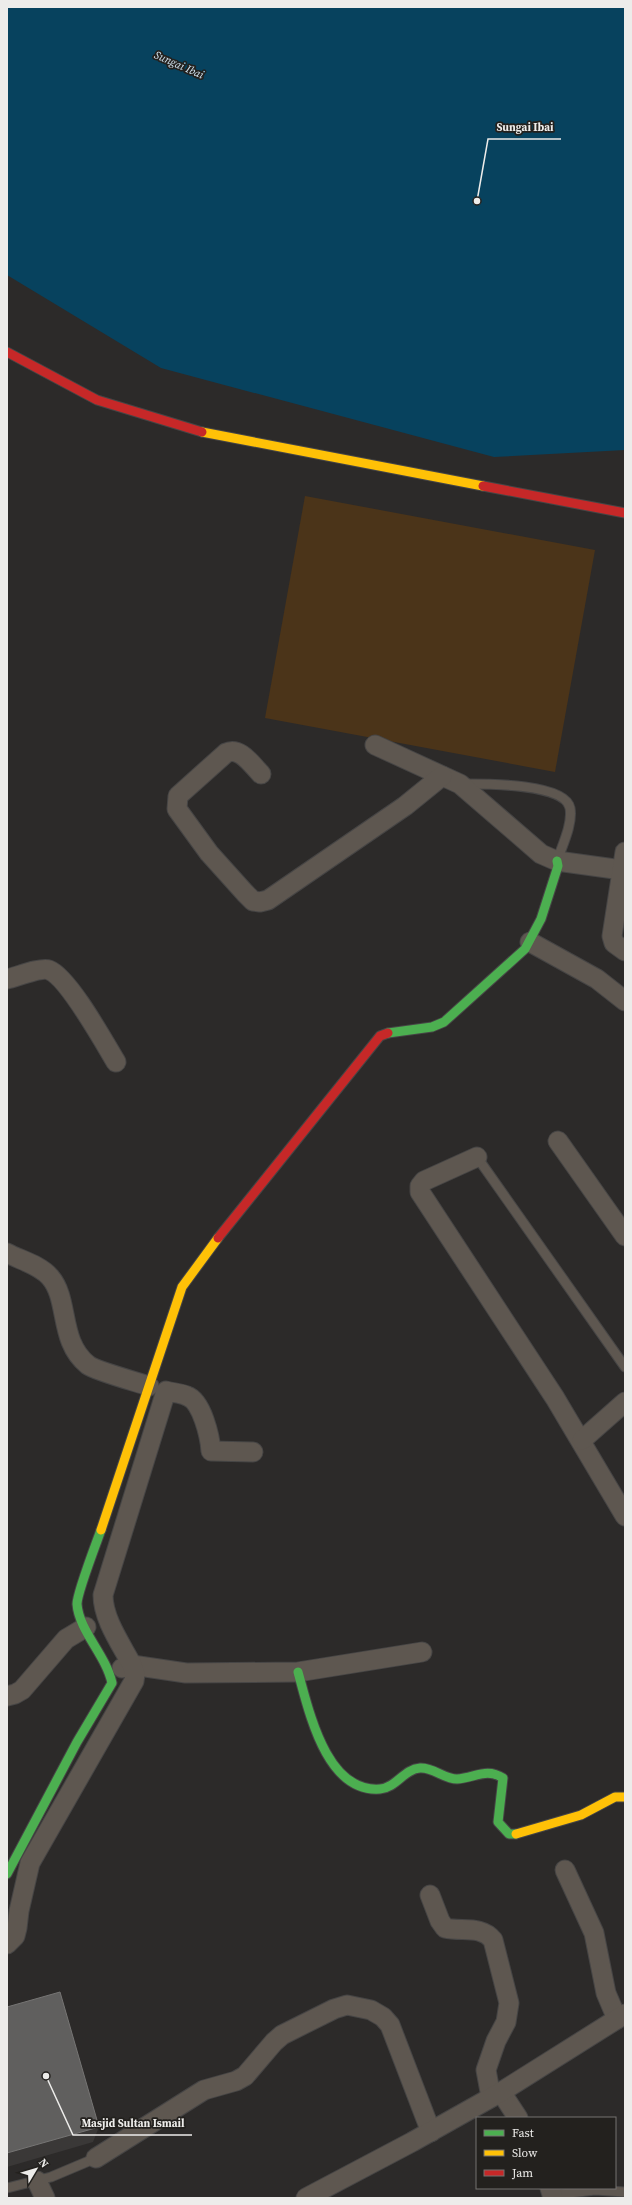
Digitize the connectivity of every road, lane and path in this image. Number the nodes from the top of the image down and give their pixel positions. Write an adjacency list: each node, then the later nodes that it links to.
1 (7, 352): 2 (street)
2 (625, 513)
3 (375, 745): 5 (street)
4 (261, 774): 5 (street)
5 (442, 776): 6 (street)
6 (460, 784): 8 (street); 8 (lane)
7 (625, 852): 9 (street)
8 (558, 861): 9 (street); 10 (street)
9 (616, 869): 11 (street)
10 (530, 942): 13 (street); 20 (street)
11 (625, 951)
12 (7, 979): 14 (street)
13 (625, 1001)
14 (116, 1062)
15 (558, 1141): 17 (street)
16 (477, 1157): 19 (lane); 22 (street)
17 (622, 1226)
18 (7, 1253): 20 (street)
19 (625, 1367)
20 (149, 1386): 25 (street)
21 (625, 1402): 22 (street)
22 (582, 1440): 24 (street)
23 (253, 1452): 27 (street)
24 (625, 1516)
25 (86, 1627): 28 (street); 30 (street)
26 (422, 1652): 29 (street)
27 (132, 1665): 28 (street); 29 (street); 35 (street)
28 (109, 1671): 33 (street)
29 (298, 1672): 31 (street)
30 (7, 1696)
31 (625, 1797)
32 (565, 1870): 36 (street)
33 (7, 1874)
34 (430, 1895): 37 (street)
35 (7, 1944)
36 (621, 2017): 37 (street)
37 (504, 2090): 38 (street); 39 (street)
38 (518, 2117)
39 (431, 2132): 40 (street); 46 (street)
40 (96, 2158): 41 (lane)
41 (37, 2181): 42 (lane); 45 (street)
42 (7, 2188)
43 (625, 2192): 44 (lane)
44 (560, 2193)
45 (46, 2198)
46 (306, 2198)

